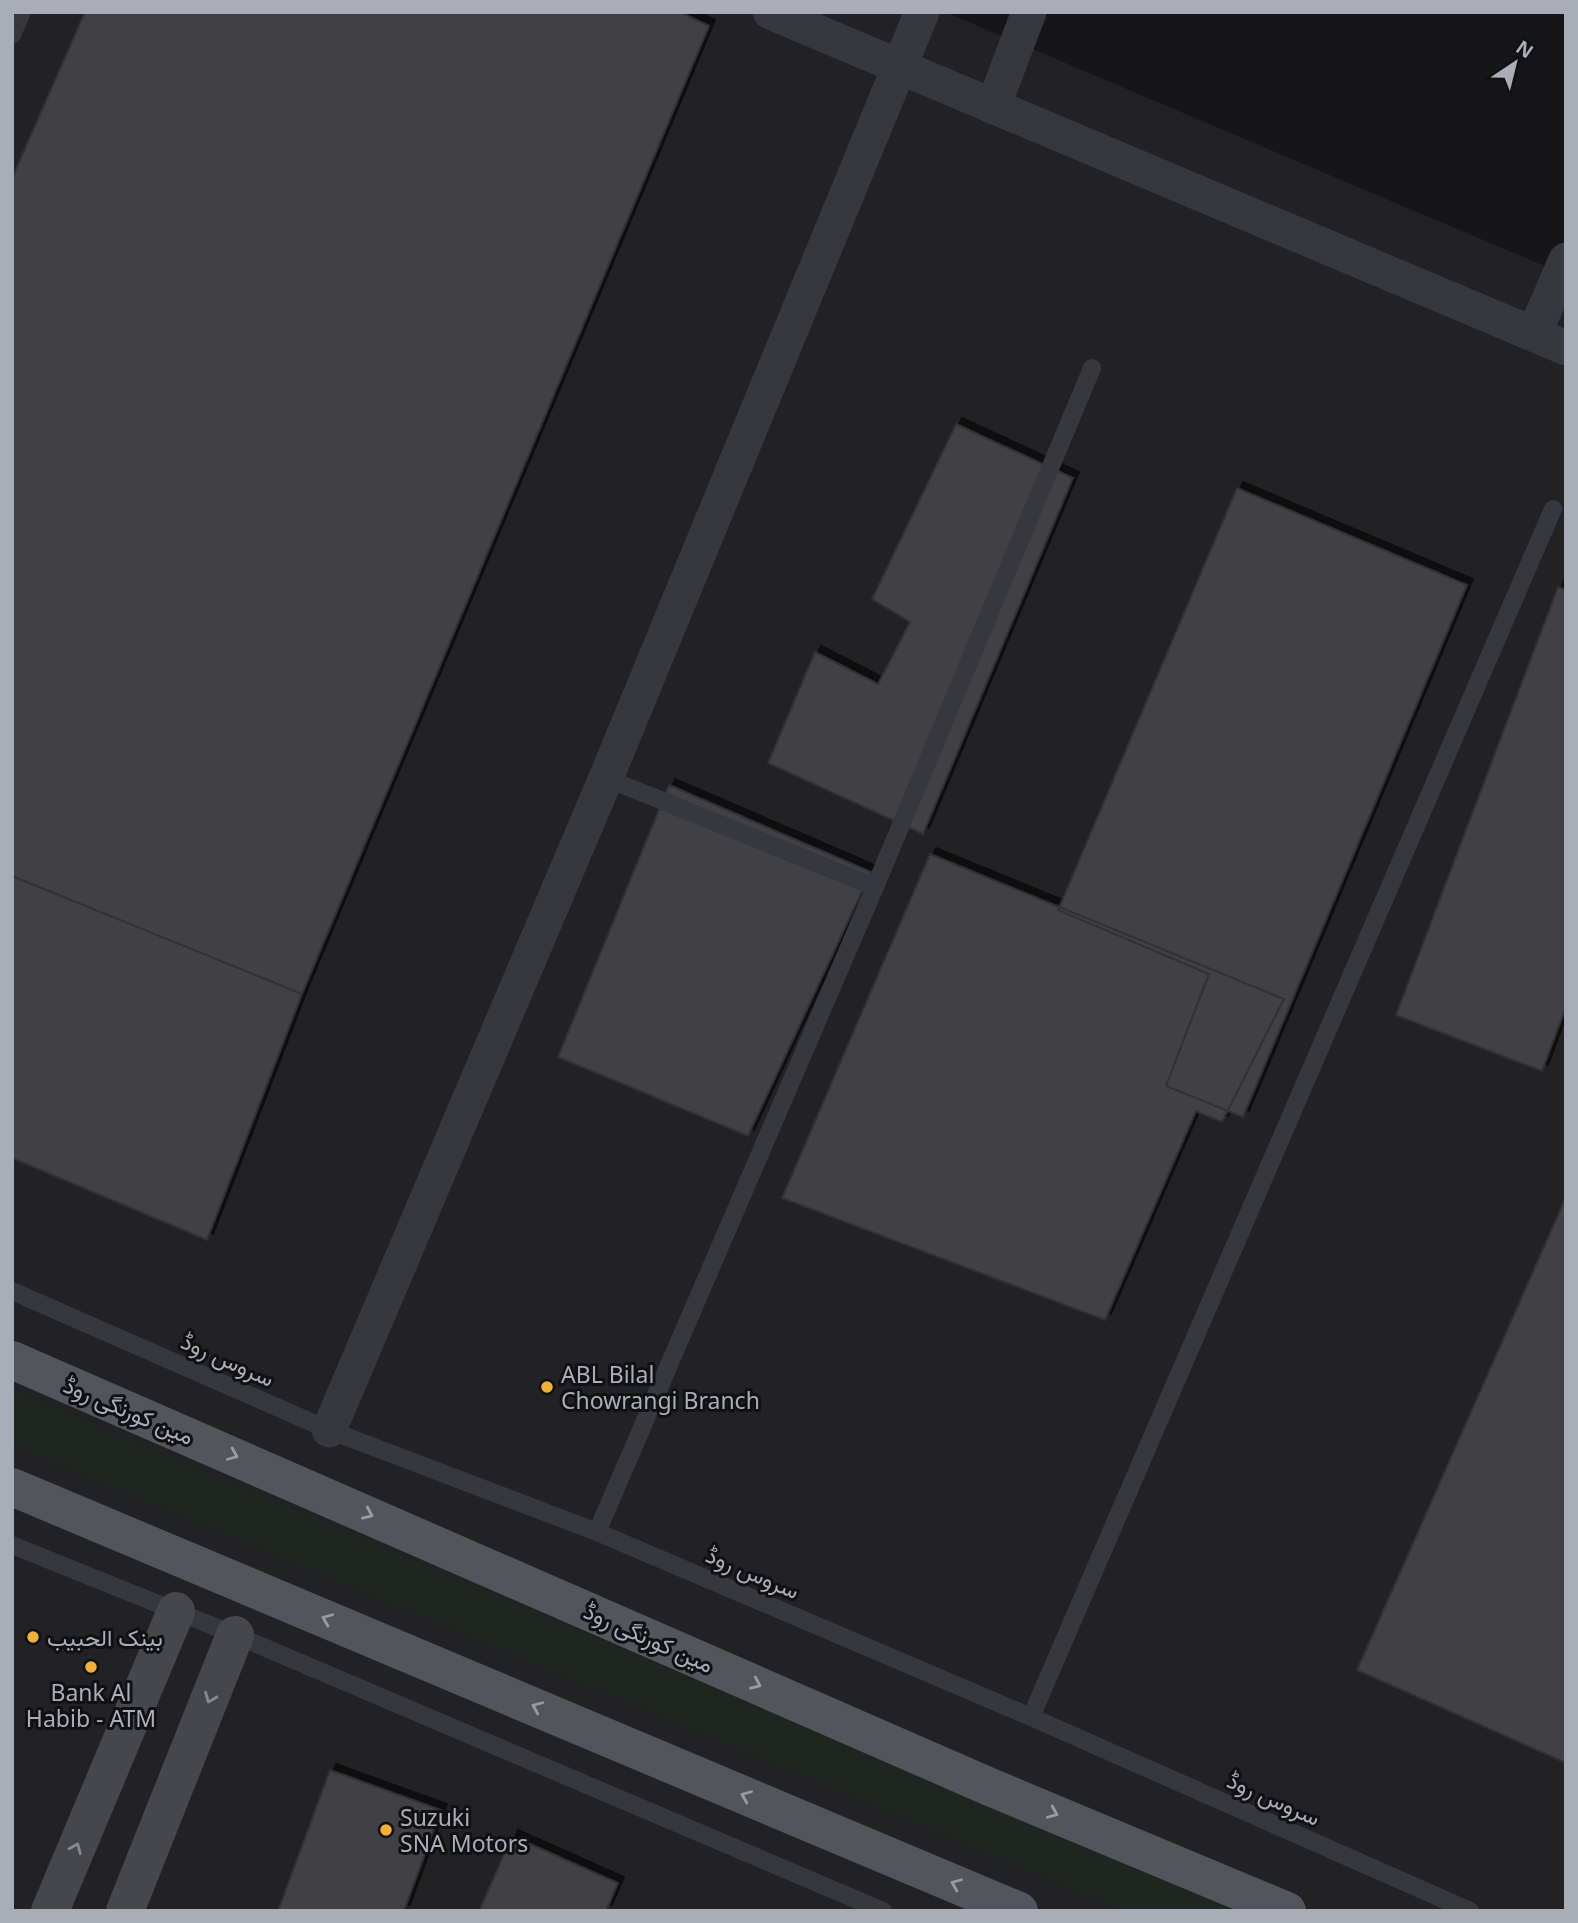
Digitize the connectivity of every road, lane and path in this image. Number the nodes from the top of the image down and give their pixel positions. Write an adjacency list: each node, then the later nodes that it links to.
1 (22, 12): 5 (lane)
2 (771, 12): 6 (street)
3 (922, 12): 6 (street)
4 (1029, 12): 7 (street)
5 (12, 35)
6 (899, 67): 7 (street); 13 (street)
7 (993, 107): 9 (street)
8 (1566, 260): 9 (street)
9 (1534, 334): 10 (street)
10 (1566, 348)
11 (1092, 368): 14 (lane)
12 (1553, 509): 23 (lane)
13 (606, 778): 14 (lane); 17 (street)
14 (875, 887): 19 (lane)
15 (12, 1291): 17 (lane, سروس روڈ)
16 (12, 1360): 28 (main road, مین کورنگی روڈ, one-way to 28)
17 (329, 1430): 19 (lane, سروس روڈ)
18 (12, 1487): 27 (main road, one-way to 18)
19 (597, 1532): 23 (lane, سروس روڈ)
20 (12, 1545): 21 (lane)
21 (176, 1611): 22 (lane); 24 (street, one-way to 21)
22 (235, 1635): 25 (street, one-way to 25); 26 (lane)
23 (1031, 1717): 29 (lane, سروس روڈ)
24 (50, 1911)
25 (125, 1911)
26 (883, 1911)
27 (1019, 1911)
28 (1287, 1911)
29 (1470, 1911)

